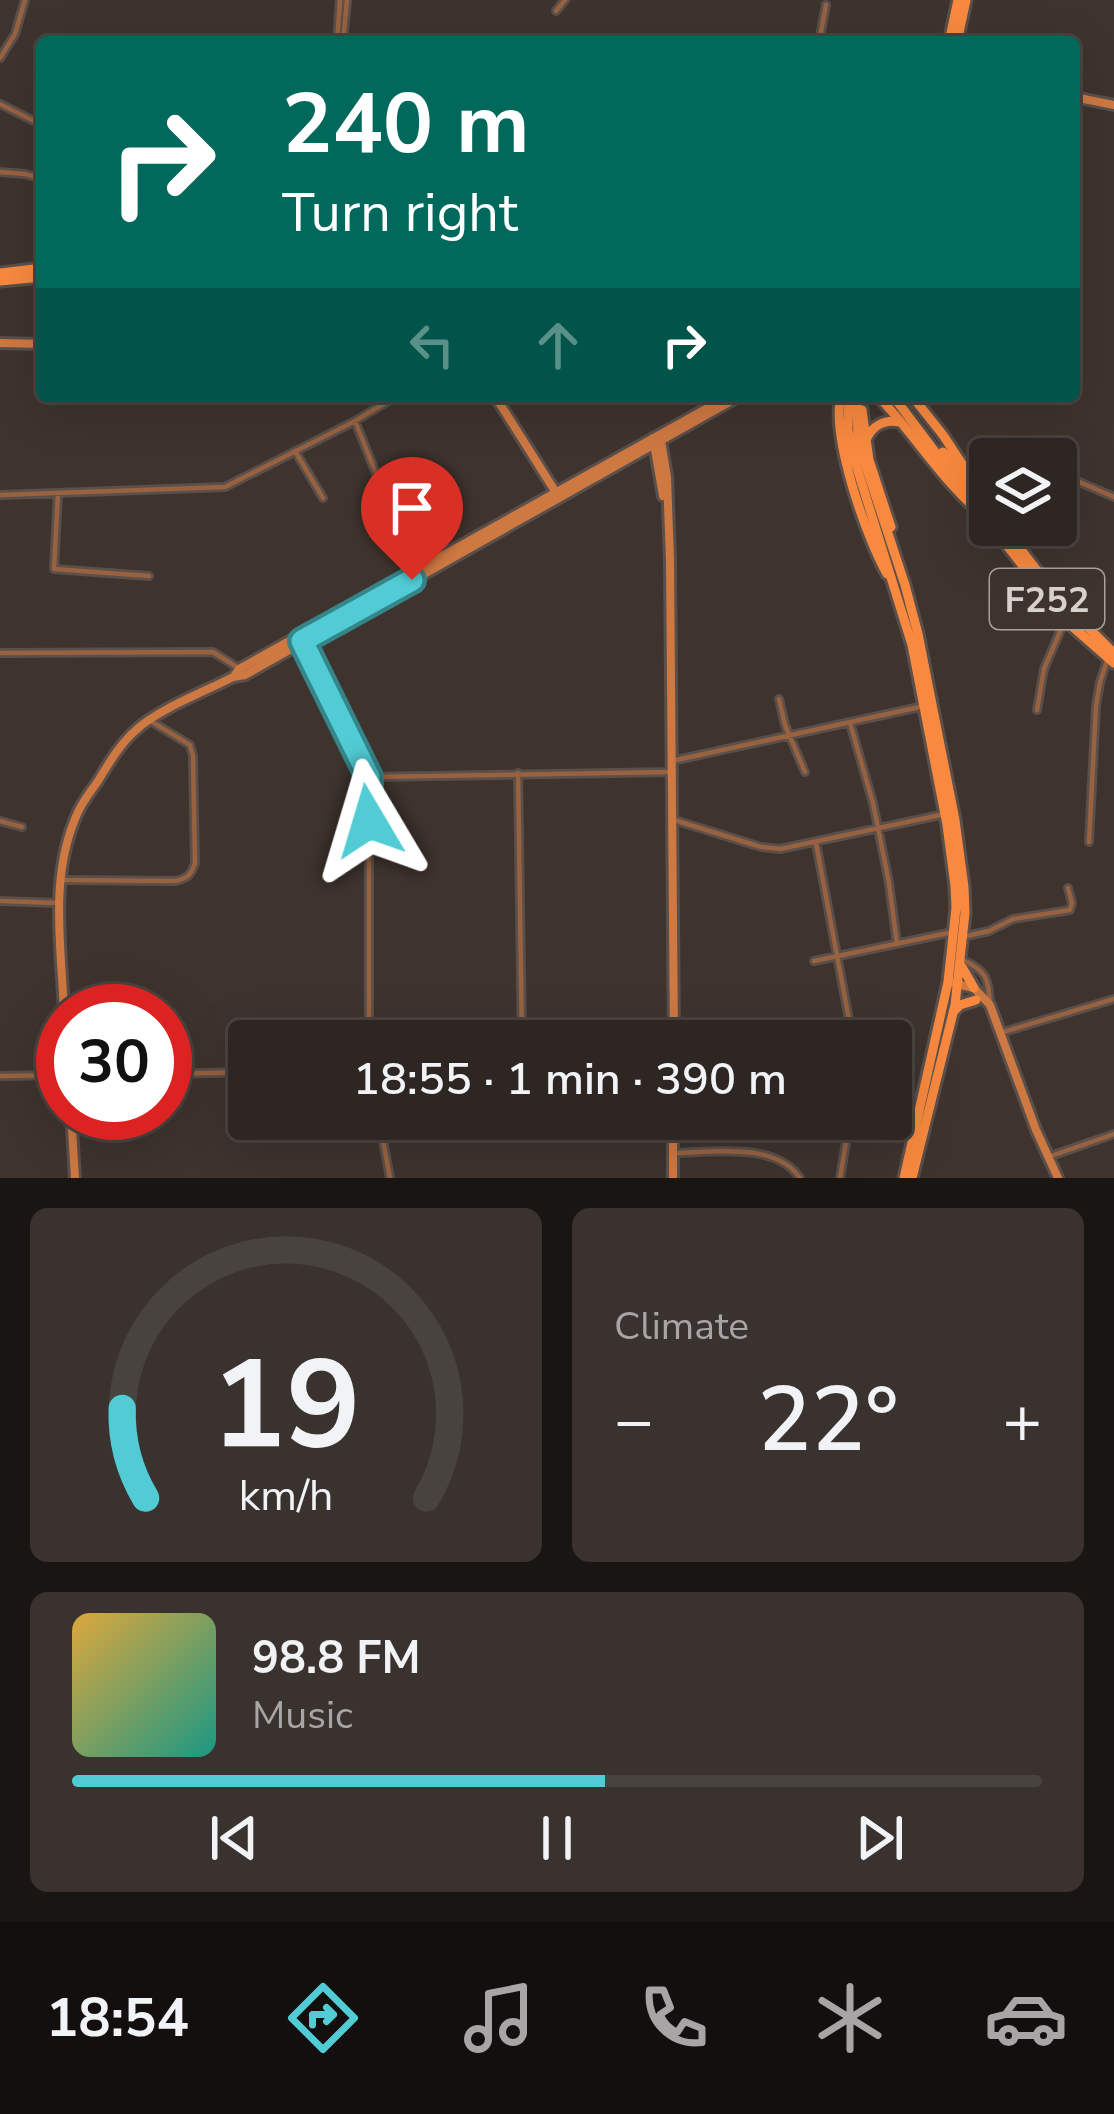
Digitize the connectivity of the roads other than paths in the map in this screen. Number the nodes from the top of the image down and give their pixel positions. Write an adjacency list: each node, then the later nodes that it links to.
1 (25, 0): 10 (street)
2 (343, 0): 7 (street)
3 (552, 0): 4 (street)
4 (565, 0)
5 (962, 0): 9 (main road)
6 (826, 4): 8 (street)
7 (340, 36)
8 (820, 36)
9 (954, 36)
10 (0, 58)
11 (1080, 98): 13 (main road)
12 (0, 104): 14 (street)
13 (1114, 105)
14 (36, 122)
15 (0, 172): 16 (street)
16 (36, 177)
17 (36, 274): 18 (main road)
18 (0, 277)
19 (0, 343): 20 (main road)
20 (36, 344)
21 (387, 402): 33 (street)
22 (499, 402): 42 (main road)
23 (718, 402): 35 (main road)
24 (729, 402): 35 (main road)
25 (831, 402): 32 (main road)
26 (846, 402): 32 (main road)
27 (853, 402): 51 (main road)
28 (854, 402): 36 (main road)
29 (884, 402): 34 (main road)
30 (902, 402): 40 (main road, F252)
31 (916, 402): 38 (main road)
32 (838, 410): 51 (main road)
33 (355, 421): 37 (street); 41 (street)
34 (905, 424): 36 (main road); 47 (main road)
35 (657, 440): 42 (main road); 53 (main road); 63 (main road)
36 (866, 442): 51 (main road)
37 (295, 451): 43 (street); 46 (street)
38 (969, 473)
39 (1077, 481): 45 (street)
40 (969, 482)
41 (382, 491)
42 (555, 491): 56 (main road)
43 (58, 493): 44 (street); 50 (street)
44 (0, 496)
45 (1114, 497)
46 (323, 498)
47 (969, 503)
48 (1010, 546): 52 (main road, F252)
49 (1018, 546): 55 (main road, F252)
50 (149, 576)
51 (901, 588): 58 (main road); 78 (main road)
52 (1066, 620): 55 (main road, F252); 59 (street)
53 (302, 641): 56 (main road); 66 (street)
54 (0, 653): 56 (street)
55 (1112, 658): 72 (street)
56 (239, 674): 60 (main road)
57 (779, 699): 62 (street)
58 (924, 706): 61 (street); 67 (main road)
59 (1037, 710)
60 (149, 720): 74 (main road); 74 (street)
61 (850, 723): 62 (street); 71 (street)
62 (791, 737): 63 (street); 64 (street)
63 (670, 766): 65 (street); 68 (main road)
64 (805, 772)
65 (518, 773): 66 (street); 89 (street)
66 (369, 777): 88 (street)
67 (945, 814): 71 (street); 78 (main road)
68 (671, 819): 73 (street); 90 (main road)
69 (0, 821): 70 (street)
70 (22, 827)
71 (878, 829): 73 (street); 79 (street)
72 (1089, 842)
73 (816, 843): 80 (street)
74 (59, 880): 77 (main road)
75 (1068, 888): 78 (street)
76 (0, 901): 77 (street)
77 (58, 903): 83 (main road)
78 (957, 935): 79 (street); 81 (main road); 84 (main road)
79 (897, 944): 80 (street)
80 (835, 957): 82 (street); 91 (street)
81 (960, 960): 84 (main road); 85 (main road); 85 (street)
82 (814, 961)
83 (62, 984)
84 (952, 986): 85 (main road); 87 (main road); 110 (main road)
85 (980, 998): 87 (main road); 92 (main road)
86 (1114, 999): 92 (street)
87 (953, 1012): 110 (main road)
88 (369, 1020)
89 (521, 1020)
90 (671, 1020)
91 (848, 1020)
92 (1000, 1033): 104 (main road)
93 (228, 1072): 94 (street)
94 (192, 1073)
95 (36, 1075): 96 (street)
96 (0, 1076)
97 (1114, 1134): 104 (street)
98 (73, 1140): 105 (main road)
99 (383, 1140): 106 (street)
100 (671, 1140): 107 (main road)
101 (672, 1140): 103 (main road)
102 (846, 1140): 109 (street)
103 (672, 1153): 107 (main road); 108 (street)
104 (1048, 1157): 111 (main road)
105 (75, 1178)
106 (390, 1178)
107 (670, 1178)
108 (800, 1178)
109 (840, 1178)
110 (908, 1178)
111 (1058, 1178)

